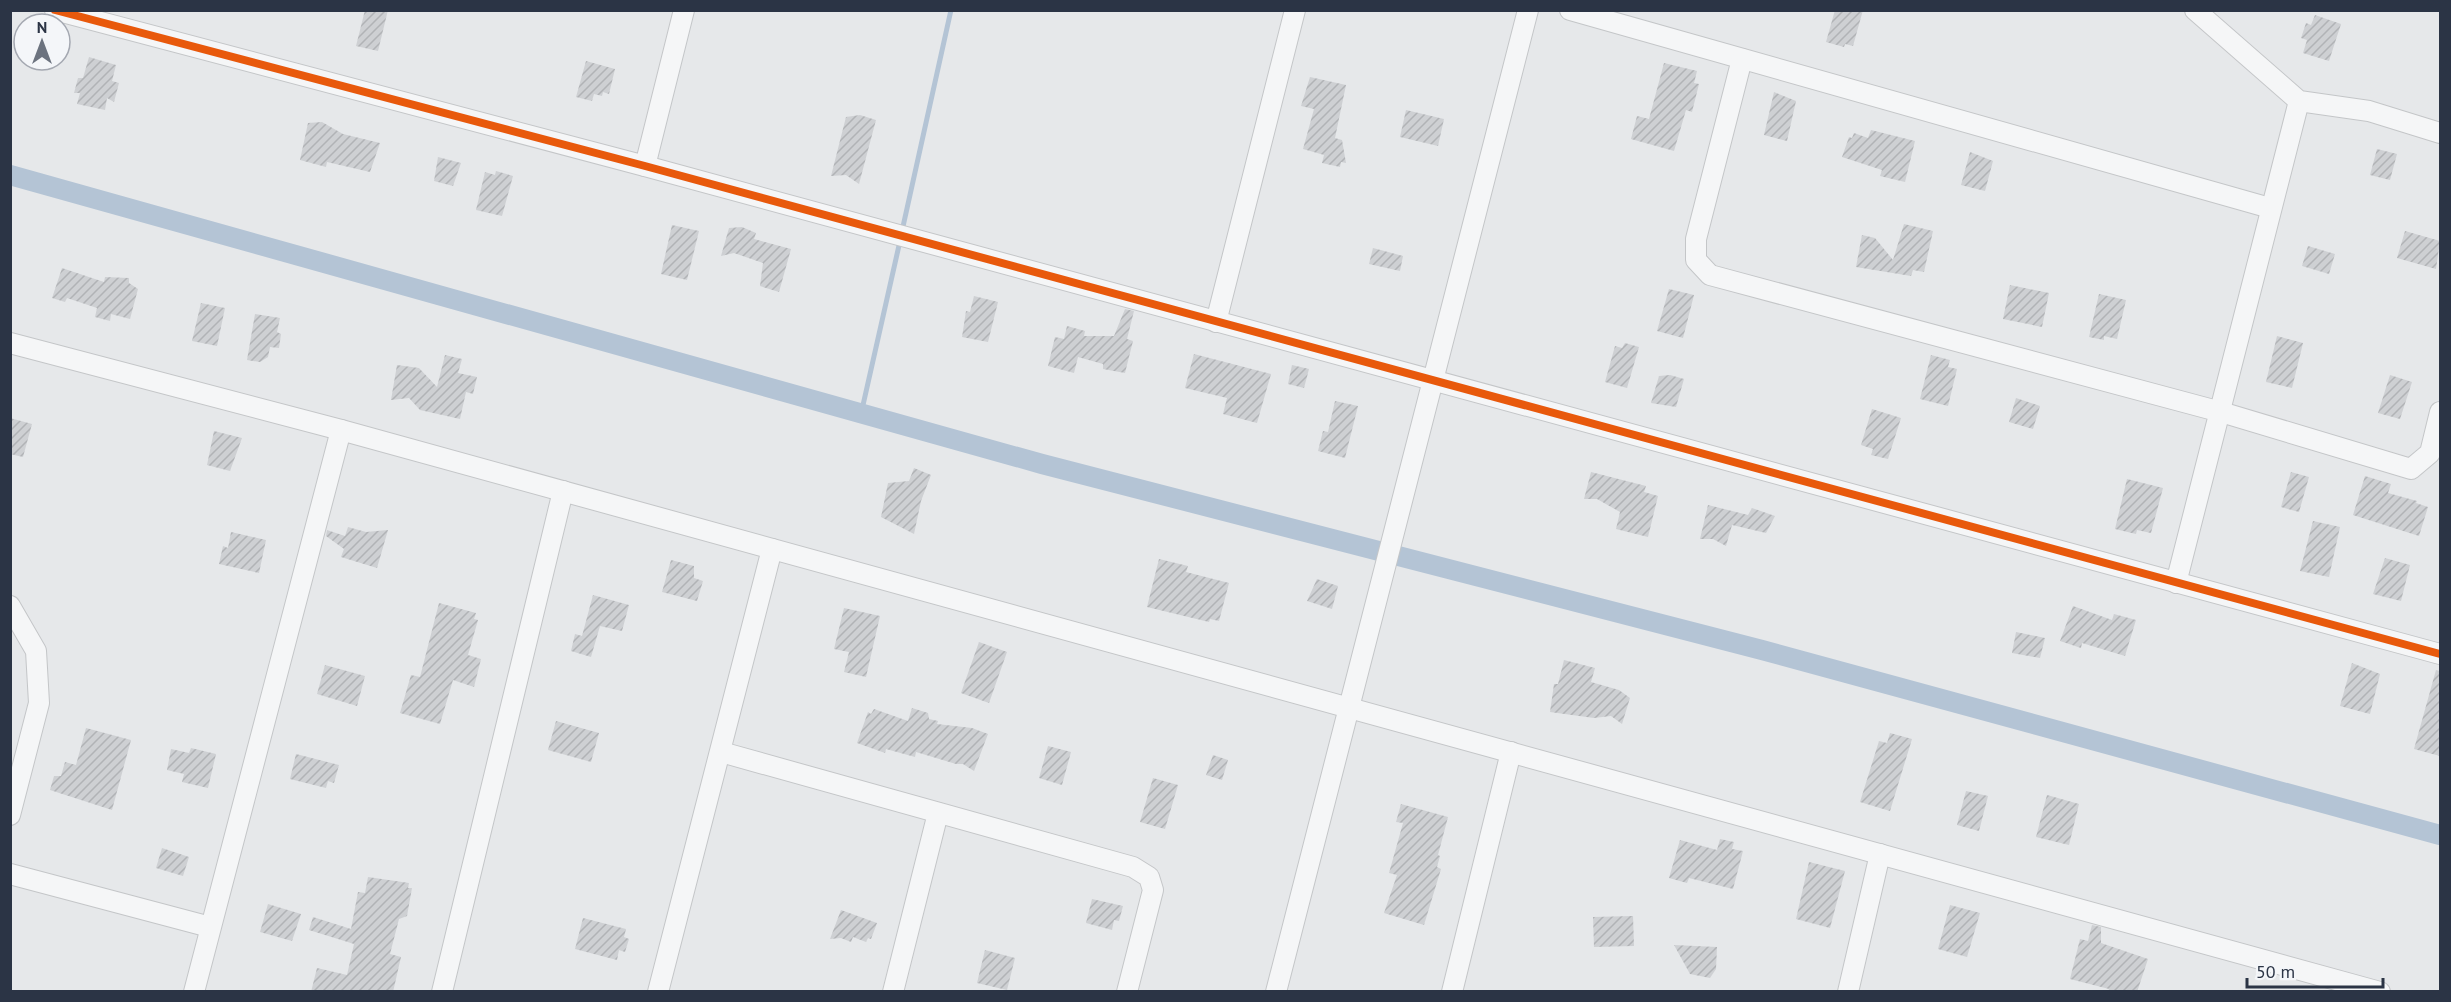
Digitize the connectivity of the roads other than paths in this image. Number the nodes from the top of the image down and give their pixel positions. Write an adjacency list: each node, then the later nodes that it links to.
1 (55, 10): 10 (street)
2 (684, 10): 10 (street)
3 (1295, 10): 12 (street)
4 (1528, 10): 14 (street)
5 (1570, 10): 7 (street)
6 (2195, 10): 8 (street)
7 (1742, 59): 11 (street); 15 (street)
8 (2299, 101): 9 (street); 11 (street)
9 (2440, 133)
10 (645, 166): 12 (street)
11 (2270, 208): 15 (street)
12 (1216, 322): 14 (street)
13 (10, 342): 17 (street)
14 (1431, 381): 20 (street); 23 (street)
15 (2221, 412): 16 (street); 20 (street)
16 (2440, 412)
17 (341, 430): 18 (street); 30 (street)
18 (562, 491): 19 (street); 32 (street)
19 (772, 549): 23 (street); 25 (street)
20 (2176, 582): 22 (street)
21 (10, 606): 27 (street)
22 (2440, 654)
23 (1349, 707): 24 (street); 36 (street)
24 (1511, 752): 28 (street); 37 (street)
25 (721, 753): 26 (street); 33 (street)
26 (938, 813): 34 (street); 35 (street)
27 (10, 814)
28 (1880, 854): 38 (street); 39 (street)
29 (10, 874): 30 (street)
30 (210, 927): 31 (street)
31 (194, 992)
32 (442, 992)
33 (658, 992)
34 (892, 992)
35 (1127, 992)
36 (1276, 992)
37 (1452, 992)
38 (1848, 992)
39 (2380, 992)

